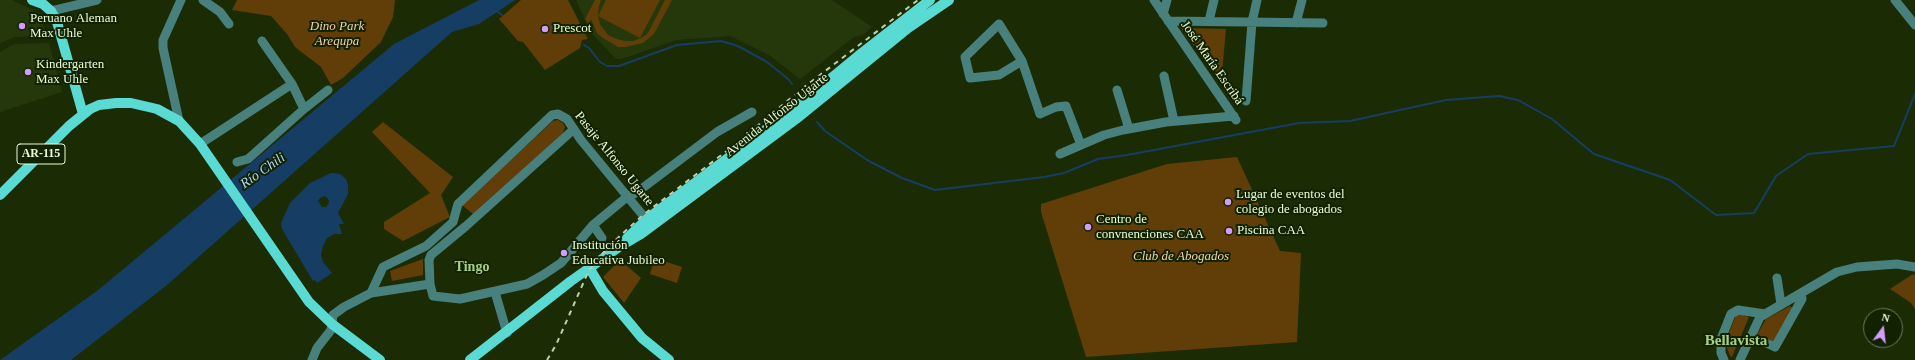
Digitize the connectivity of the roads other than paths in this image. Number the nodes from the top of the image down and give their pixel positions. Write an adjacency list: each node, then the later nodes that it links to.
1 (32, 0): 13 (main road)
2 (97, 0): 13 (street)
3 (181, 0): 32 (street)
4 (203, 0): 19 (street)
5 (930, 0): 28 (main road, Avenida Alfonso Ugarte)
6 (949, 0): 28 (main road, Avenida Alfonso Ugarte)
7 (1154, 0): 14 (street, José María Escribá)
8 (1167, 0): 14 (street)
9 (1214, 0): 15 (street)
10 (1257, 0): 16 (street)
11 (1302, 0): 17 (street)
12 (1895, 0): 20 (street)
13 (51, 11): 31 (main road)
14 (1166, 18): 15 (street); 33 (street, José María Escribá)
15 (1209, 21): 16 (street)
16 (1252, 22): 17 (street); 27 (street)
17 (1296, 23): 18 (street)
18 (1323, 23)
19 (229, 24)
20 (1915, 25)
21 (262, 41): 24 (street)
22 (1022, 61): 22 (street); 37 (street)
23 (1164, 76): 33 (street)
24 (292, 84): 29 (street); 36 (street)
25 (328, 90): 29 (street)
26 (1117, 90): 35 (street)
27 (1246, 101)
28 (807, 104): 43 (main road, Avenida Alfonso Ugarte)
29 (304, 109): 39 (street)
30 (752, 112): 41 (street)
31 (83, 114): 32 (main road); 40 (main road, AR-115)
32 (179, 121): 36 (main road)
33 (1174, 121): 35 (street)
34 (574, 129): 41 (street, Pasaje Alfonso Ugarte); 42 (street, Pasaje Alfonso Ugarte); 45 (street)
35 (1129, 129): 37 (street)
36 (200, 144): 58 (main road)
37 (1081, 145): 38 (street)
38 (1060, 154)
39 (237, 162)
40 (0, 195)
41 (628, 196): 43 (street, Pasaje Alfonso Ugarte); 44 (street)
42 (454, 217): 45 (street); 47 (street)
43 (649, 222): 50 (main road, Avenida Alfonso Ugarte)
44 (592, 225): 46 (street); 53 (street)
45 (466, 226): 48 (street)
46 (602, 238)
47 (426, 246): 48 (street); 54 (street)
48 (431, 255): 52 (street)
49 (1915, 267): 55 (street)
50 (590, 269): 59 (main road, Avenida Alfonso Ugarte); 64 (main road)
51 (1777, 278): 56 (street)
52 (430, 284): 53 (street); 54 (street)
53 (495, 292): 59 (street)
54 (371, 293): 58 (street)
55 (1801, 294): 56 (street); 60 (street)
56 (1781, 304): 57 (street)
57 (1765, 314): 65 (street); 66 (street)
58 (332, 324): 61 (street); 62 (main road)
59 (507, 333): 63 (main road, Avenida Alfonso Ugarte)
60 (1764, 342)
61 (312, 360)
62 (380, 360)
63 (470, 360)
64 (669, 360)
65 (1724, 360)
66 (1740, 360)

